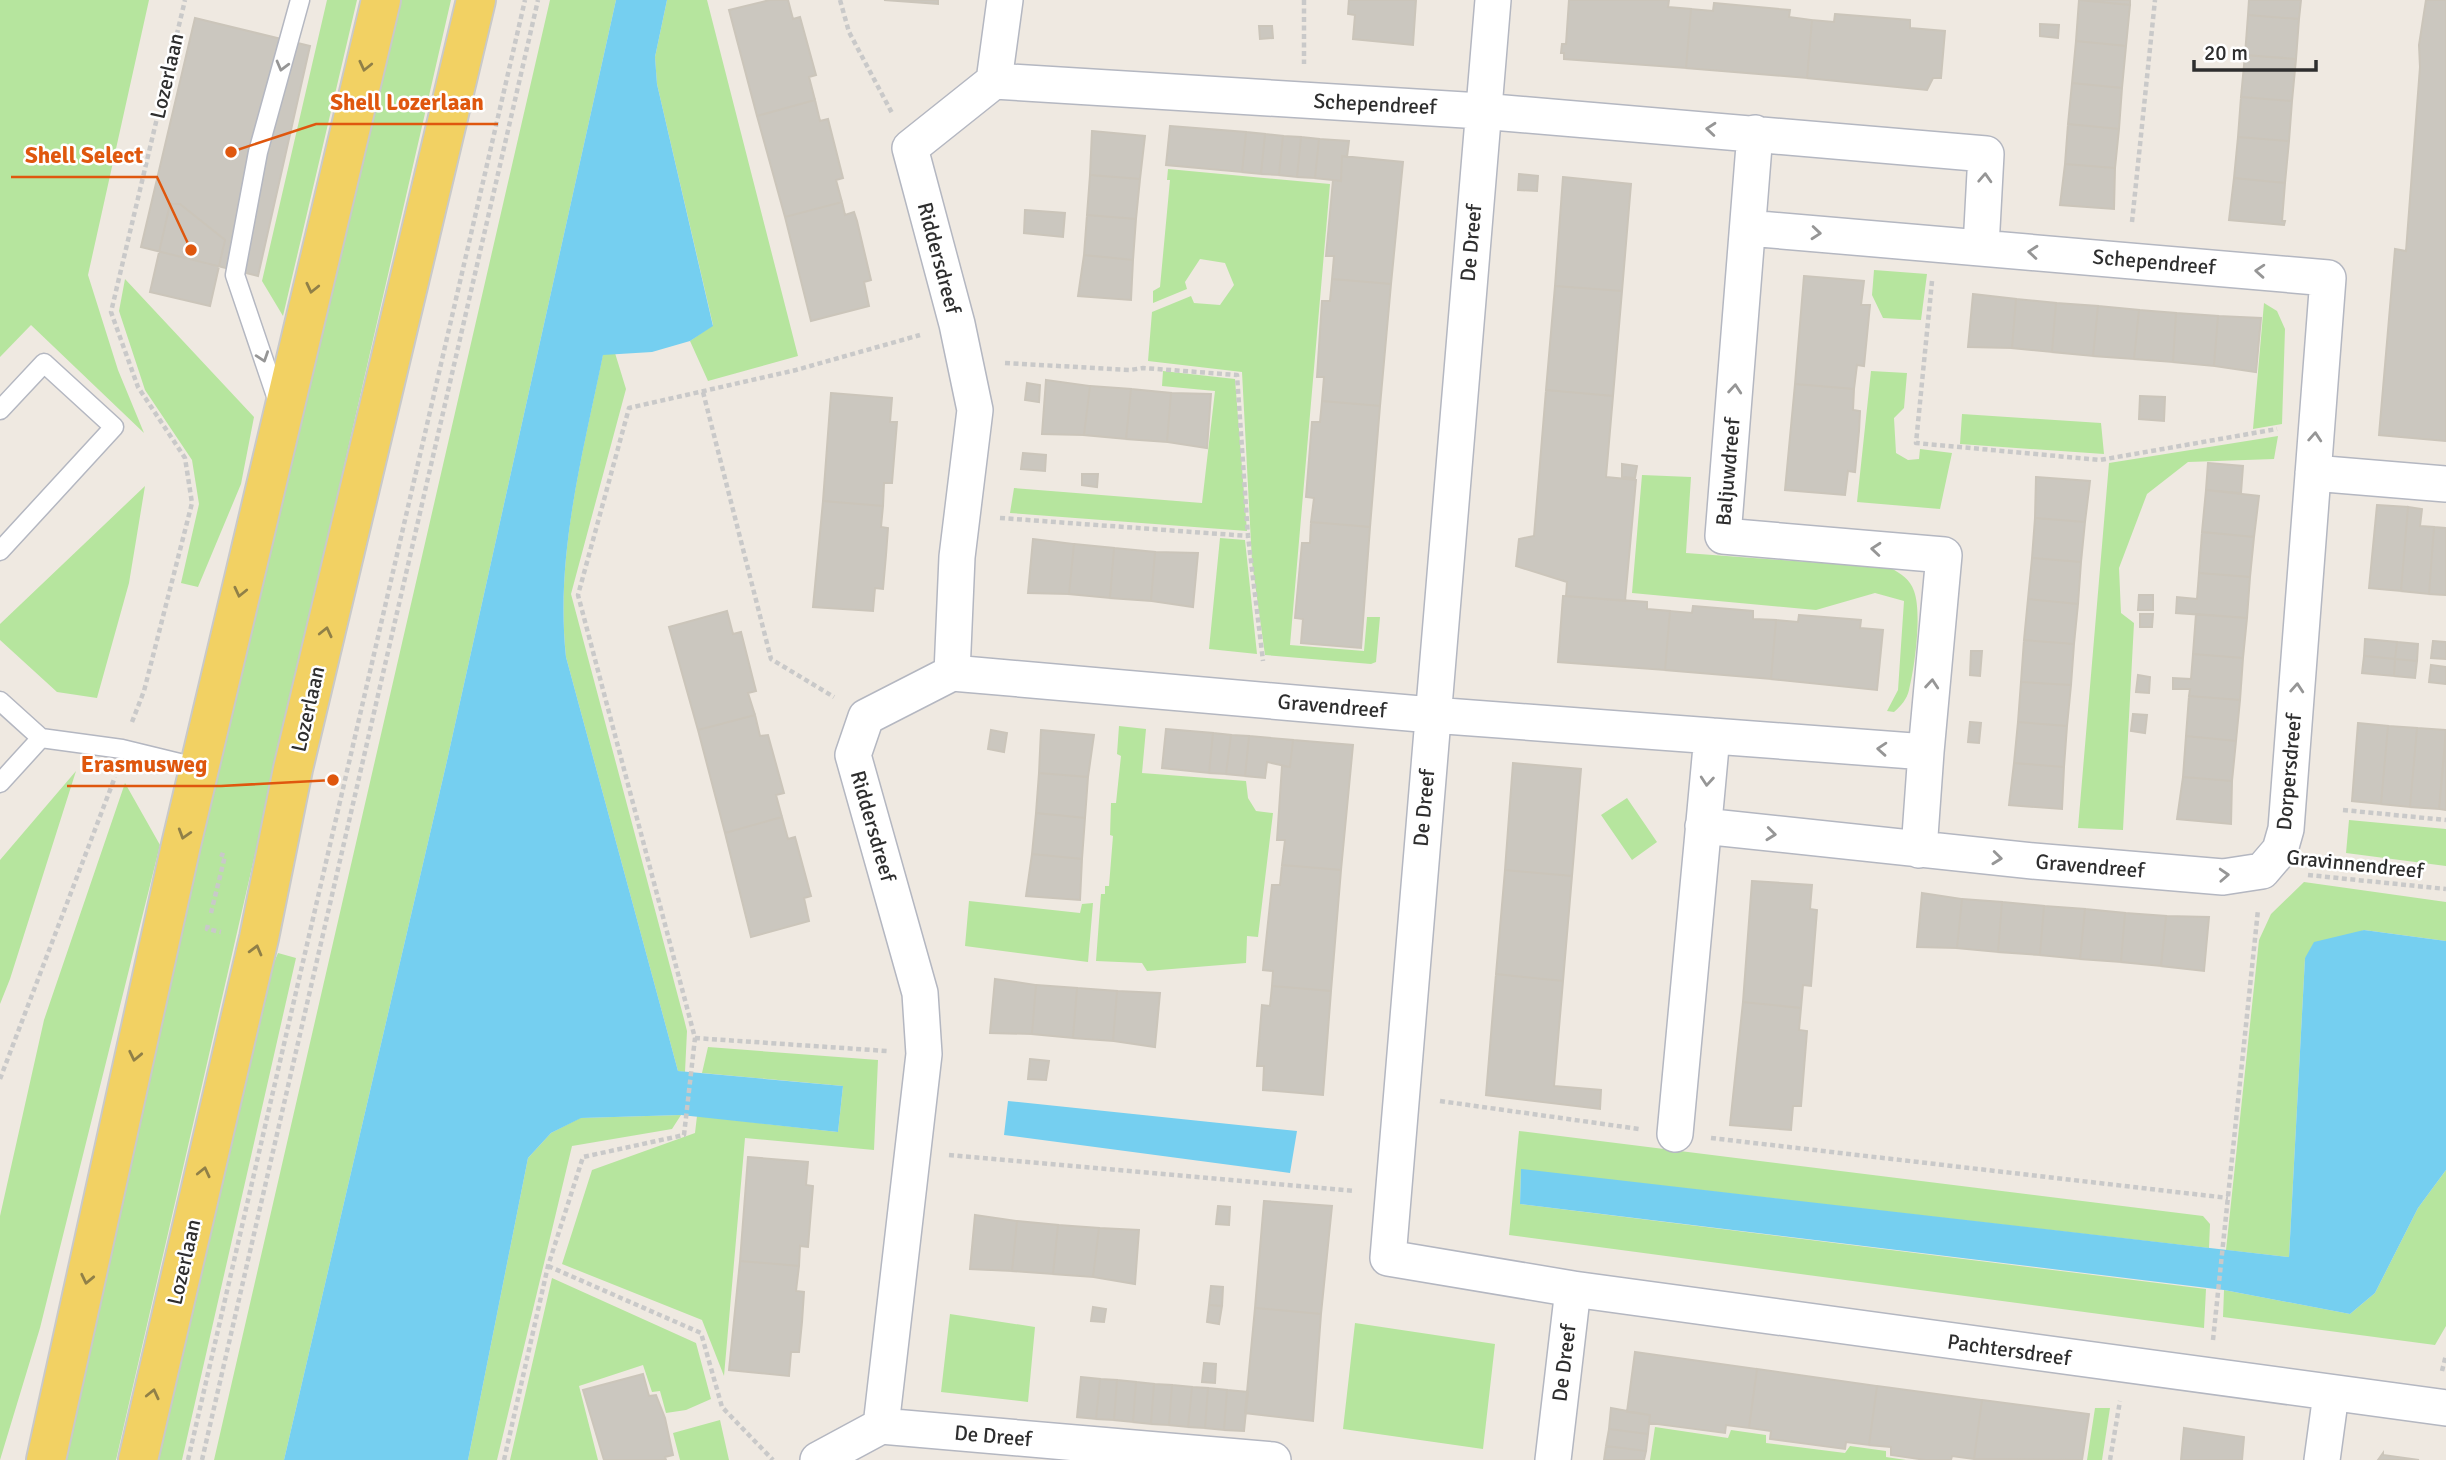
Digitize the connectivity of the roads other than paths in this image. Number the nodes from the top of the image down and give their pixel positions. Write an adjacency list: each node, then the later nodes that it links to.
1 (300, 0): 13 (lane, one-way to 13)
2 (381, 0): 13 (main road, one-way to 13)
3 (476, 0): 34 (main road, Lozerlaan, one-way to 3)
4 (1005, 0): 6 (street)
5 (1493, 0): 7 (street, De Dreef)
6 (994, 82): 7 (street, Schependreef); 17 (street, Riddersdreef)
7 (1482, 111): 8 (street, Schependreef, one-way to 7); 19 (street, De Dreef)
8 (1755, 132): 9 (street); 10 (street, Schependreef, one-way to 8)
9 (1748, 228): 10 (street, Schependreef, one-way to 10); 22 (street, Baljuwdreef, one-way to 9)
10 (1981, 247): 11 (street, Schependreef, one-way to 10)
11 (2328, 278): 14 (street, Dorpersdreef, one-way to 11)
12 (0, 410): 16 (lane)
13 (282, 412): 23 (main road, one-way to 23)
14 (2313, 473): 15 (street); 27 (street, Dorpersdreef, one-way to 14)
15 (2446, 484)
16 (0, 551)
17 (952, 673): 19 (street, Gravendreef); 32 (street, Riddersdreef)
18 (0, 701): 21 (lane)
19 (1432, 715): 20 (street, Gravendreef); 29 (street, De Dreef)
20 (1712, 736): 22 (street, Gravendreef, one-way to 20); 25 (street, one-way to 25)
21 (41, 738): 23 (lane); 24 (lane)
22 (1926, 752): 26 (street)
23 (200, 768): 33 (main road, one-way to 33)
24 (0, 783)
25 (1703, 826): 26 (street, Gravendreef, one-way to 26); 28 (street)
26 (1919, 850): 27 (street, Gravendreef, one-way to 27)
27 (2262, 871)
28 (1675, 1133)
29 (1573, 1289): 30 (street, Pachtersdreef); 37 (street, De Dreef)
30 (2331, 1394): 31 (street, Pachtersdreef); 38 (street)
31 (2446, 1408)
32 (881, 1426): 35 (street); 36 (street, De Dreef)
33 (46, 1460)
34 (138, 1460)
35 (818, 1460)
36 (1273, 1460)
37 (1553, 1460)
38 (2322, 1460)

